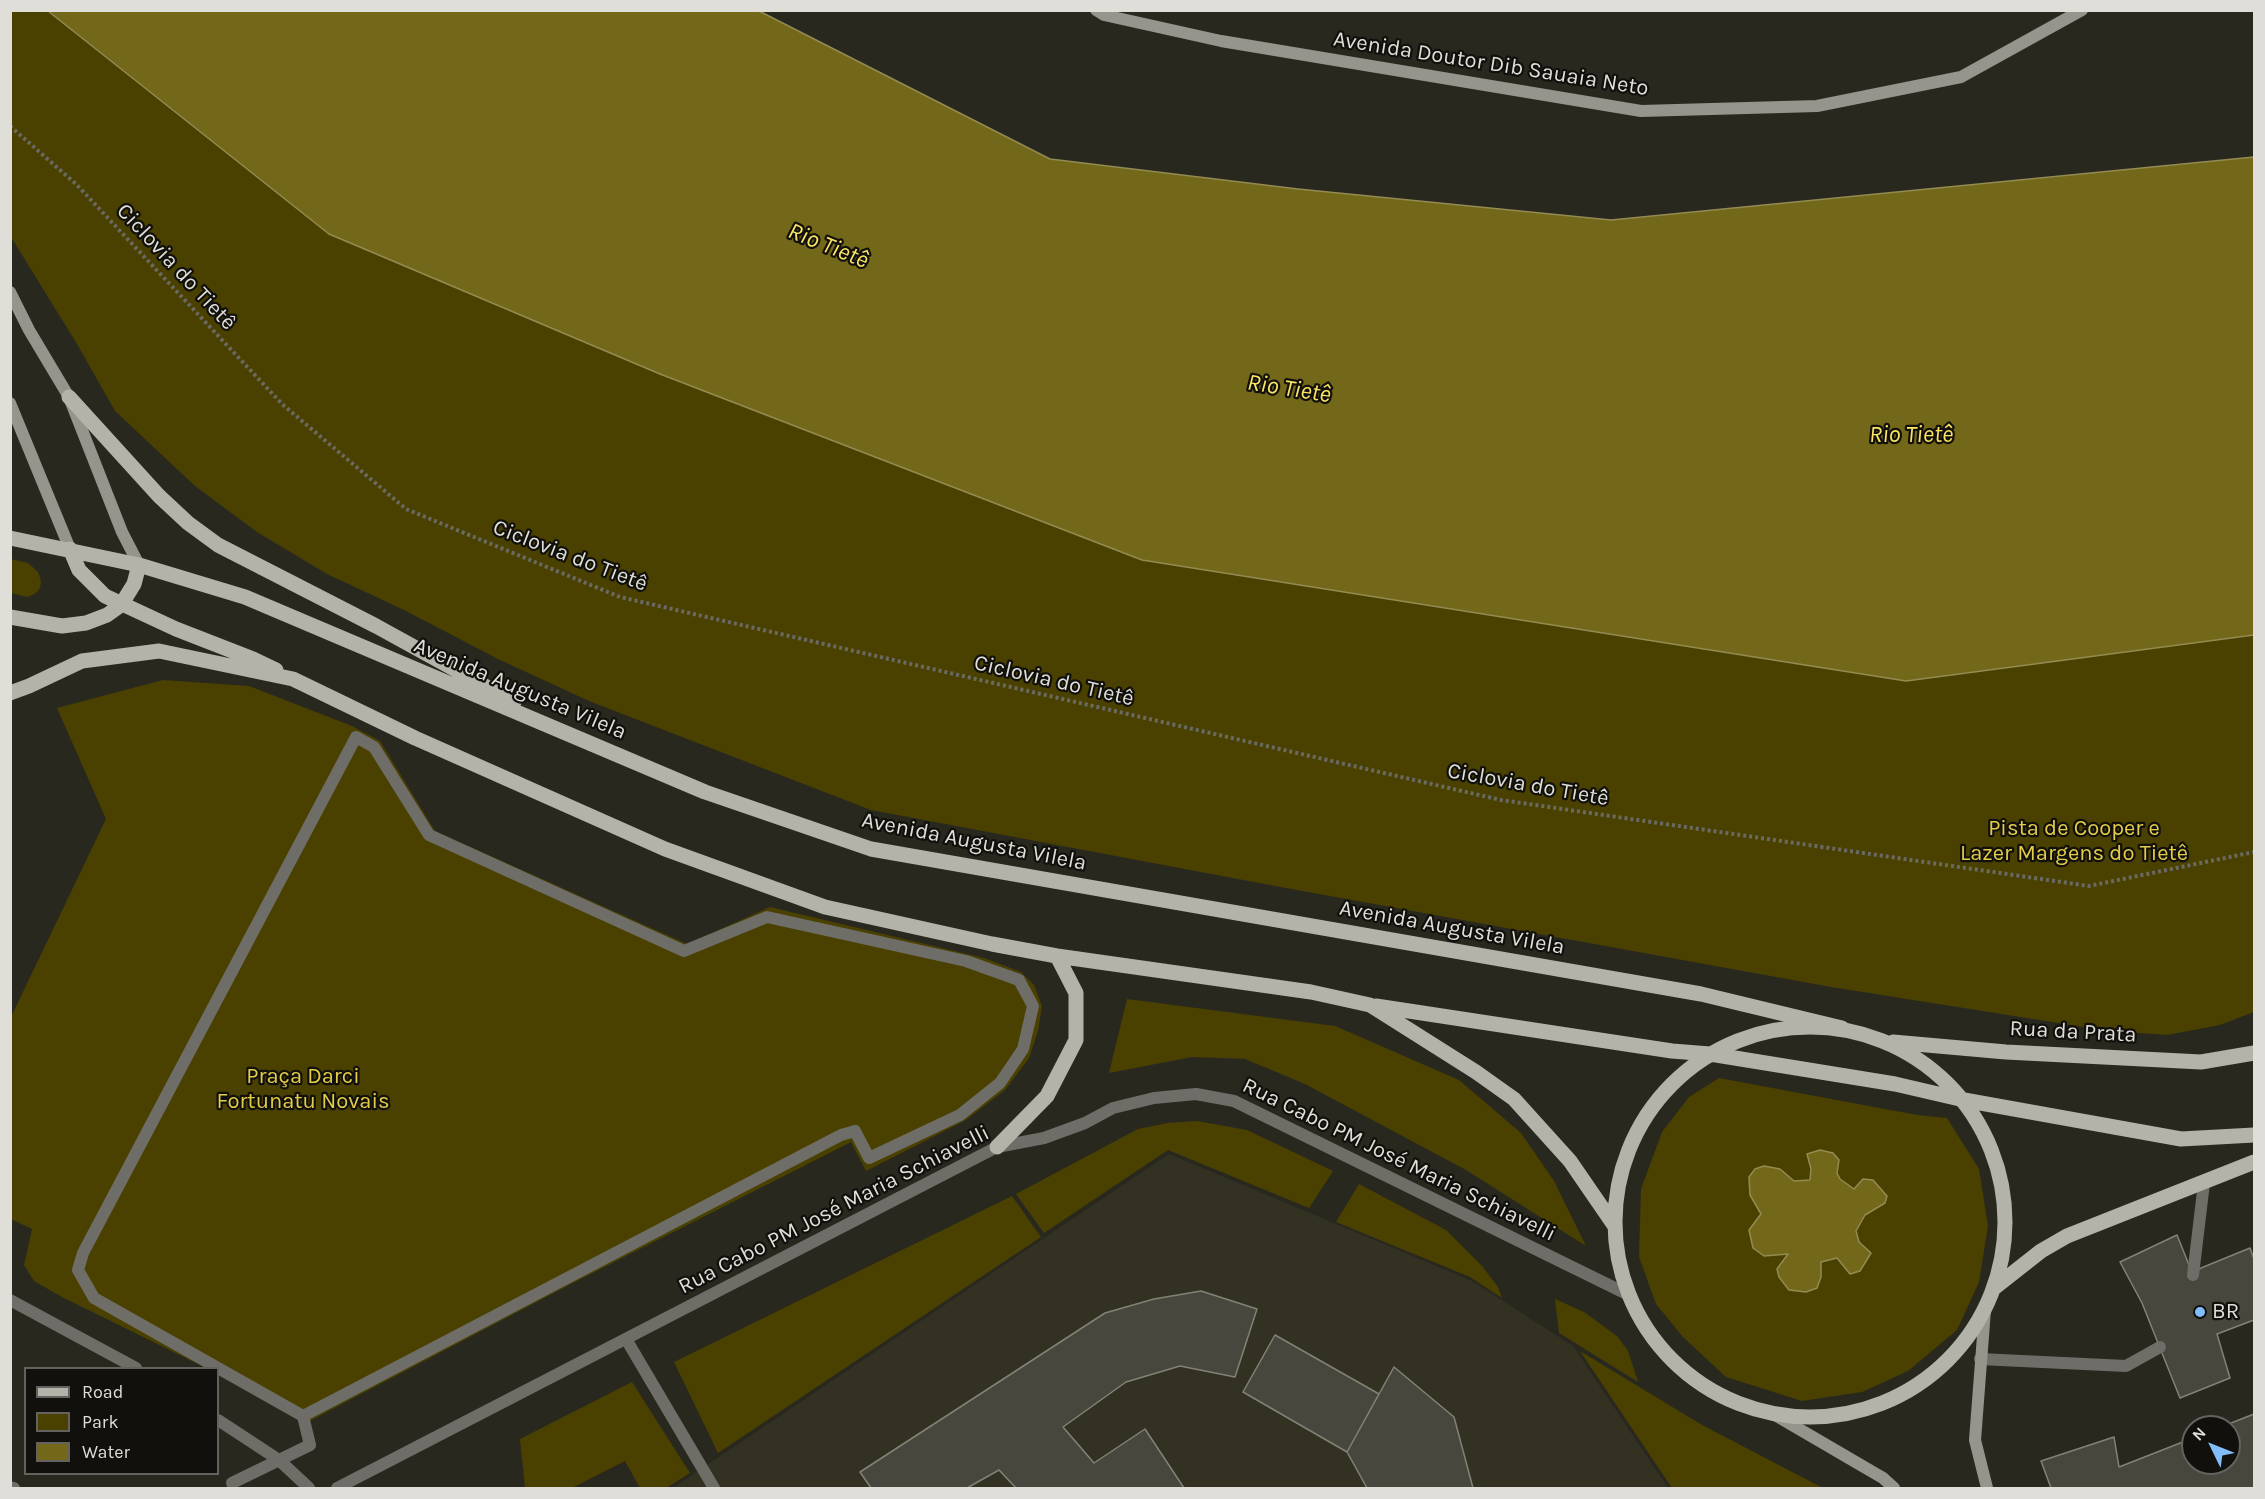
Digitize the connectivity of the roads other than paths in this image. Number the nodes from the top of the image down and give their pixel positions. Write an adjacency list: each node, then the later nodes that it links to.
1 (1096, 10): 2 (main road, Avenida Doutor Dib Sauaia Neto)
2 (2082, 10)
3 (10, 292): 4 (main road)
4 (69, 397): 8 (main road); 13 (main road)
5 (10, 403): 7 (main road)
6 (10, 538): 7 (main road, Avenida Augusta Vilela)
7 (70, 549): 8 (main road, Avenida Augusta Vilela); 9 (main road)
8 (139, 565): 9 (main road); 13 (main road, Avenida Augusta Vilela)
9 (121, 605): 10 (main road); 11 (main road)
10 (10, 616)
11 (293, 679): 12 (main road); 14 (main road)
12 (10, 693)
13 (580, 738): 16 (main road, Avenida Augusta Vilela)
14 (1057, 956): 15 (main road); 22 (main road)
15 (1370, 1005): 19 (main road); 25 (main road)
16 (1842, 1028): 17 (main road); 19 (main road)
17 (1888, 1041): 18 (main road, Rua da Prata); 20 (main road)
18 (2254, 1053)
19 (1710, 1054): 20 (main road); 25 (main road)
20 (1964, 1100): 21 (main road); 27 (main road)
21 (2254, 1135)
22 (997, 1147): 28 (street, Rua Cabo PM José Maria Schiavelli); 31 (street, Rua Cabo PM José Maria Schiavelli)
23 (2254, 1162): 24 (main road)
24 (2204, 1183): 26 (street); 27 (main road)
25 (1614, 1225): 28 (main road)
26 (2193, 1275)
27 (1994, 1288): 30 (main road)
28 (1627, 1294): 37 (main road)
29 (10, 1300): 34 (street)
30 (1985, 1310): 33 (main road); 37 (main road)
31 (626, 1339): 43 (street, Rua Cabo PM José Maria Schiavelli); 44 (street)
32 (2160, 1347): 33 (street)
33 (1980, 1359): 46 (main road)
34 (134, 1367)
35 (216, 1367): 38 (street)
36 (219, 1369): 38 (street)
37 (1775, 1415): 45 (main road)
38 (303, 1416): 40 (street)
39 (219, 1421): 40 (street)
40 (279, 1460): 41 (street); 42 (street)
41 (232, 1483)
42 (309, 1488)
43 (337, 1488)
44 (714, 1488)
45 (1894, 1488)
46 (1987, 1488)

